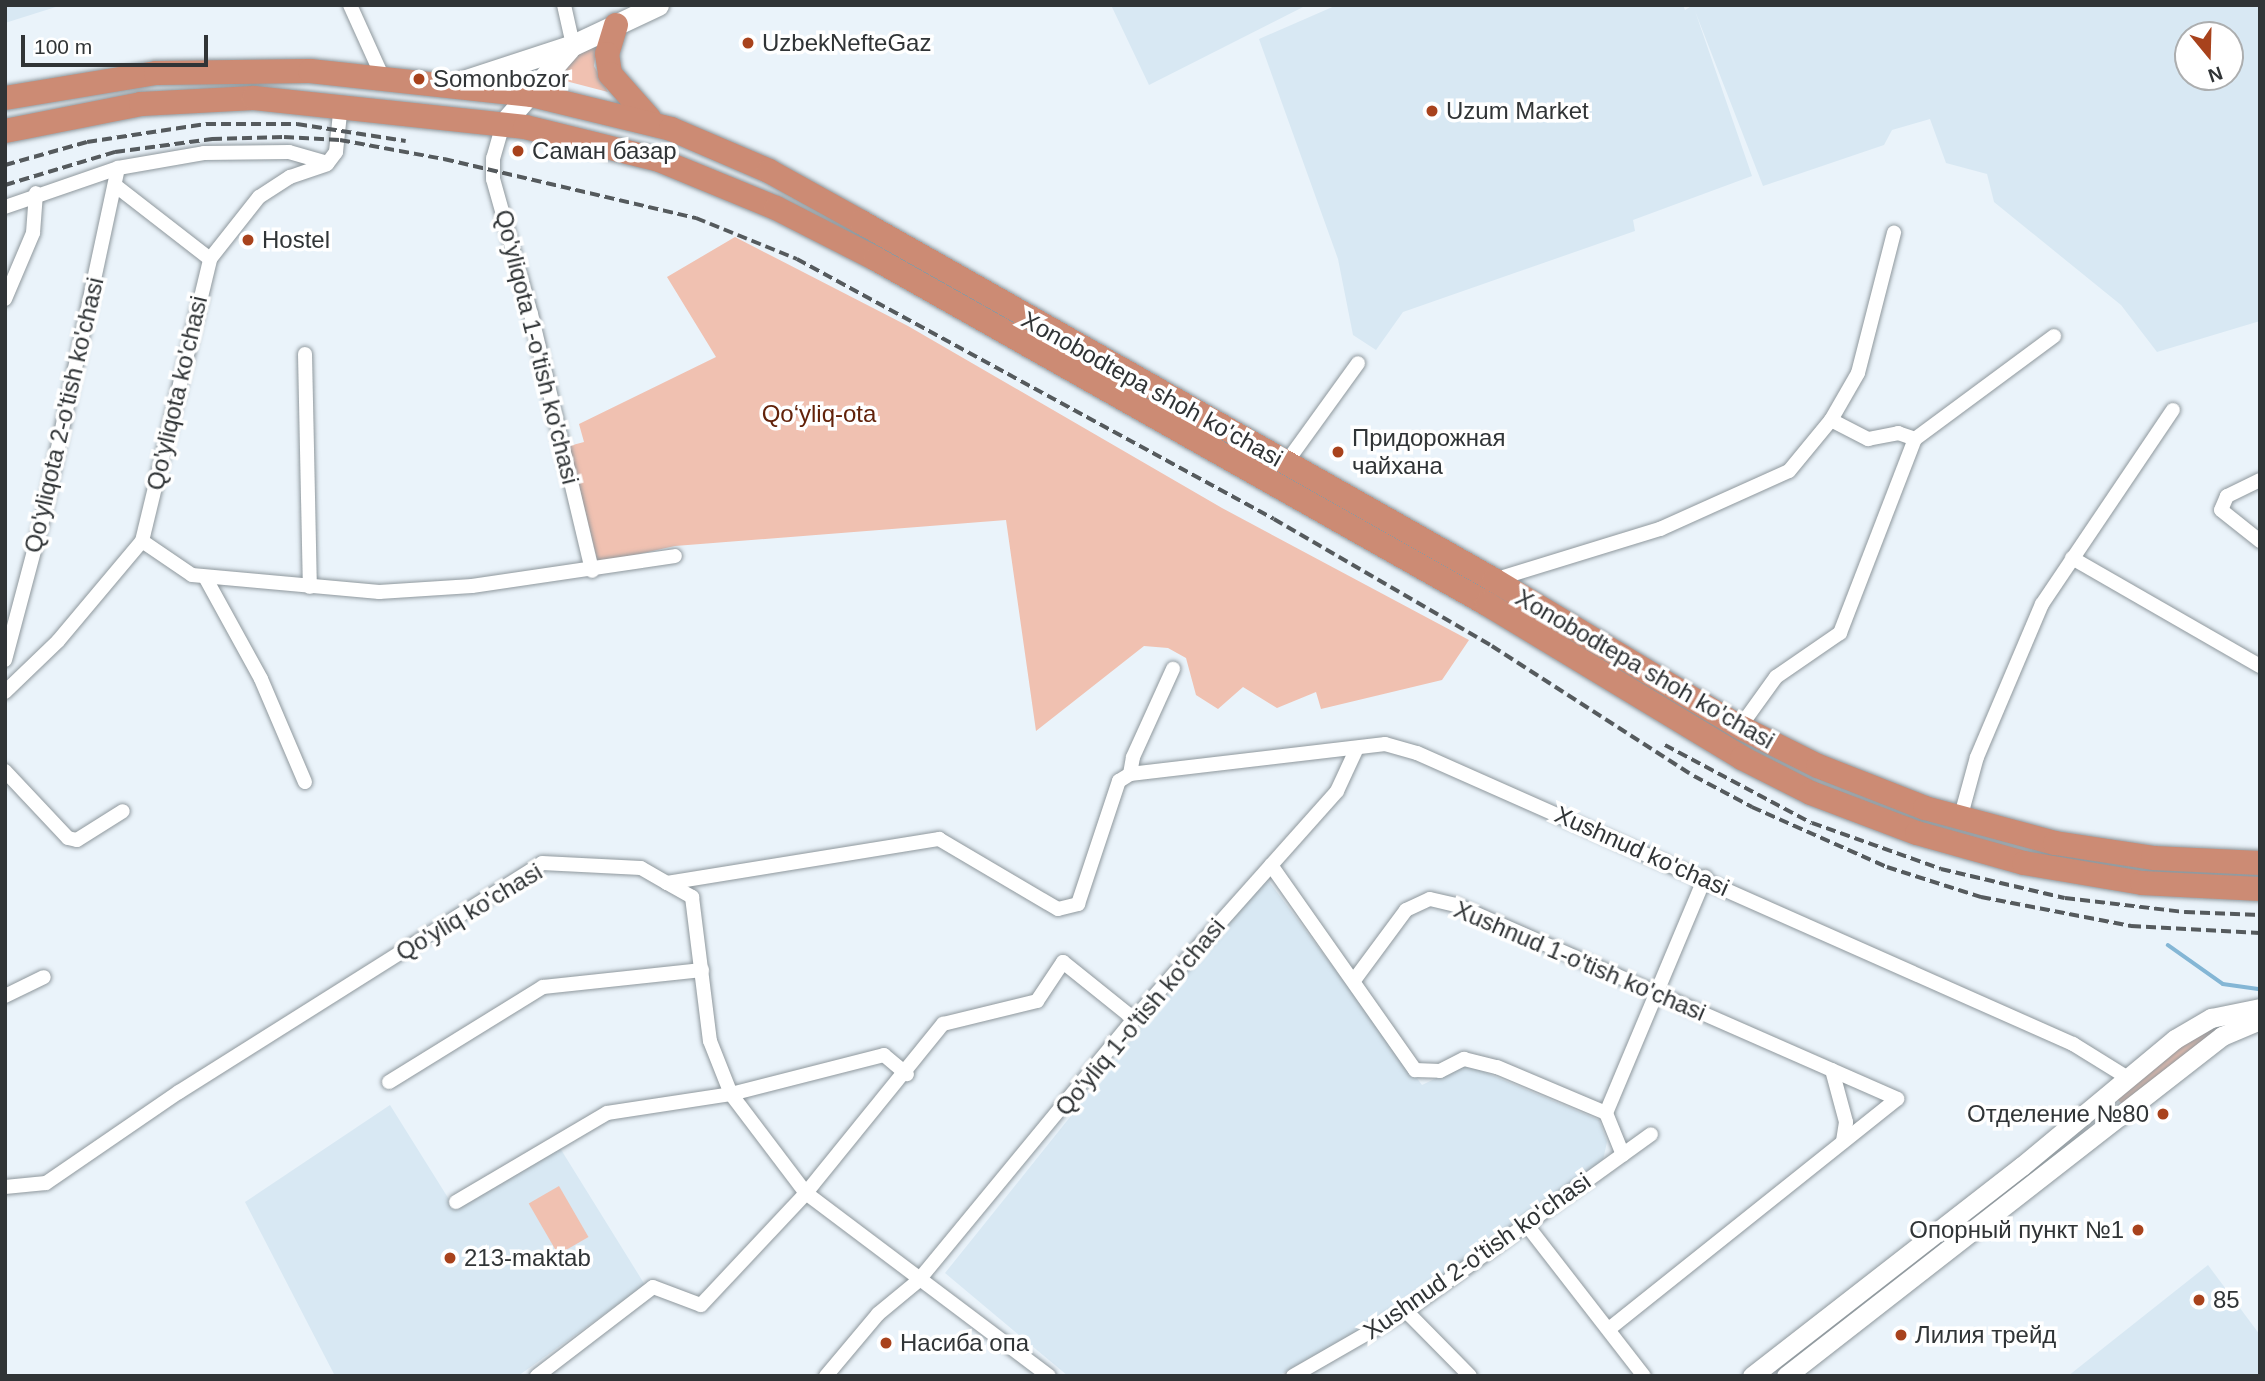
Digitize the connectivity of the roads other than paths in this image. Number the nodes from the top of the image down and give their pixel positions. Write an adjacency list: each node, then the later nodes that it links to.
1 (350, 5): 6 (street)
2 (564, 5): 5 (street)
3 (658, 5): 4 (main road)
4 (616, 25): 5 (main road); 11 (highway)
5 (573, 45): 7 (main road); 8 (main road)
6 (382, 76): 7 (highway, Xonobodtepa shoh ko'chasi); 9 (highway, Xonobodtepa shoh ko'chasi)
7 (457, 83): 8 (highway, Xonobodtepa shoh ko'chasi)
8 (532, 94): 11 (highway, Xonobodtepa shoh ko'chasi); 12 (main road)
9 (5, 98)
10 (341, 104): 12 (highway, Xonobodtepa shoh ko'chasi); 13 (highway, Xonobodtepa shoh ko'chasi); 14 (street)
11 (655, 123): 28 (highway, Xonobodtepa shoh ko'chasi)
12 (503, 124): 28 (highway, Xonobodtepa shoh ko'chasi); 34 (street, Qo'yliqota 1-o'tish ko'chasi)
13 (5, 131)
14 (327, 163): 15 (street); 20 (street, Qo'yliqota ko'chasi)
15 (118, 168): 16 (street, Qo'yliqota 2-o'tish ko'chasi); 17 (street)
16 (116, 186): 20 (street); 38 (street, Qo'yliqota 2-o'tish ko'chasi)
17 (36, 193): 18 (street); 21 (street)
18 (5, 207)
19 (1894, 233): 26 (street)
20 (210, 259): 30 (street, Qo'yliqota ko'chasi)
21 (5, 299)
22 (2054, 336): 27 (street)
23 (305, 354): 37 (street)
24 (1357, 363): 28 (street)
25 (2173, 410): 33 (street)
26 (1831, 420): 27 (street); 36 (street)
27 (1914, 439): 42 (street)
28 (1280, 473): 36 (highway, Xonobodtepa shoh ko'chasi); 53 (highway, Xonobodtepa shoh ko'chasi)
29 (2260, 480): 31 (street)
30 (142, 541): 35 (street); 41 (street, Qo'yliqota ko'chasi)
31 (2260, 541)
32 (675, 556): 34 (street)
33 (2072, 558): 39 (street); 48 (street)
34 (592, 570): 37 (street)
35 (205, 577): 37 (street); 46 (street)
36 (1494, 580): 42 (highway, Xonobodtepa shoh ko'chasi)
37 (310, 587)
38 (5, 660)
39 (2260, 666)
40 (1172, 669): 44 (street)
41 (8, 683)
42 (1740, 727): 48 (highway, Xonobodtepa shoh ko'chasi)
43 (1356, 750): 44 (street, Xushnud ko'chasi); 50 (street, Qo'yliq 1-o'tish ko'chasi); 51 (street, Xushnud ko'chasi)
44 (1131, 767): 52 (street)
45 (5, 771): 47 (street)
46 (306, 782)
47 (123, 811)
48 (1960, 819): 49 (highway, Xonobodtepa shoh ko'chasi)
49 (2260, 863)
50 (1271, 865): 56 (street); 60 (street, Qo'yliq 1-o'tish ko'chasi)
51 (1705, 877): 57 (street); 64 (street, Xushnud ko'chasi)
52 (667, 883): 54 (street, Qo'yliq ko'chasi); 75 (street, Qo'yliq ko'chasi)
53 (2260, 889)
54 (702, 970): 65 (street); 66 (street)
55 (44, 977): 58 (street)
56 (1355, 979): 57 (street, Xushnud 1-o'tish ko'chasi); 68 (street)
57 (1657, 994): 62 (street, Xushnud 1-o'tish ko'chasi); 68 (street)
58 (5, 996)
59 (2260, 1008): 64 (street)
60 (1134, 1019): 63 (street); 79 (street, Qo'yliq 1-o'tish ko'chasi)
61 (2260, 1020): 69 (street)
62 (1832, 1070): 71 (street); 71 (street, Xushnud 1-o'tish ko'chasi)
63 (907, 1074): 66 (street); 76 (street)
64 (2127, 1078): 67 (street)
65 (389, 1082)
66 (730, 1094): 76 (street); 77 (street)
67 (2101, 1099): 69 (street); 73 (street)
68 (1606, 1113): 72 (street)
69 (2116, 1118): 74 (street)
70 (1651, 1134): 72 (street, Xushnud 2-o'tish ko'chasi)
71 (1843, 1142): 81 (street, Xushnud 1-o'tish ko'chasi)
72 (1623, 1155): 78 (street, Xushnud 2-o'tish ko'chasi)
73 (2022, 1166): 74 (street); 88 (street)
74 (2036, 1181): 89 (street)
75 (5, 1187)
76 (806, 1193): 79 (street); 82 (street)
77 (456, 1202)
78 (1526, 1224): 80 (street, Xushnud 2-o'tish ko'chasi); 81 (street)
79 (918, 1281): 83 (street, Qo'yliq 1-o'tish ko'chasi); 84 (street)
80 (1406, 1311): 85 (street, Xushnud 2-o'tish ko'chasi); 86 (street)
81 (1610, 1328): 87 (street)
82 (537, 1376)
83 (826, 1376)
84 (1049, 1376)
85 (1293, 1376)
86 (1470, 1376)
87 (1644, 1376)
88 (1752, 1376)
89 (1786, 1376)

